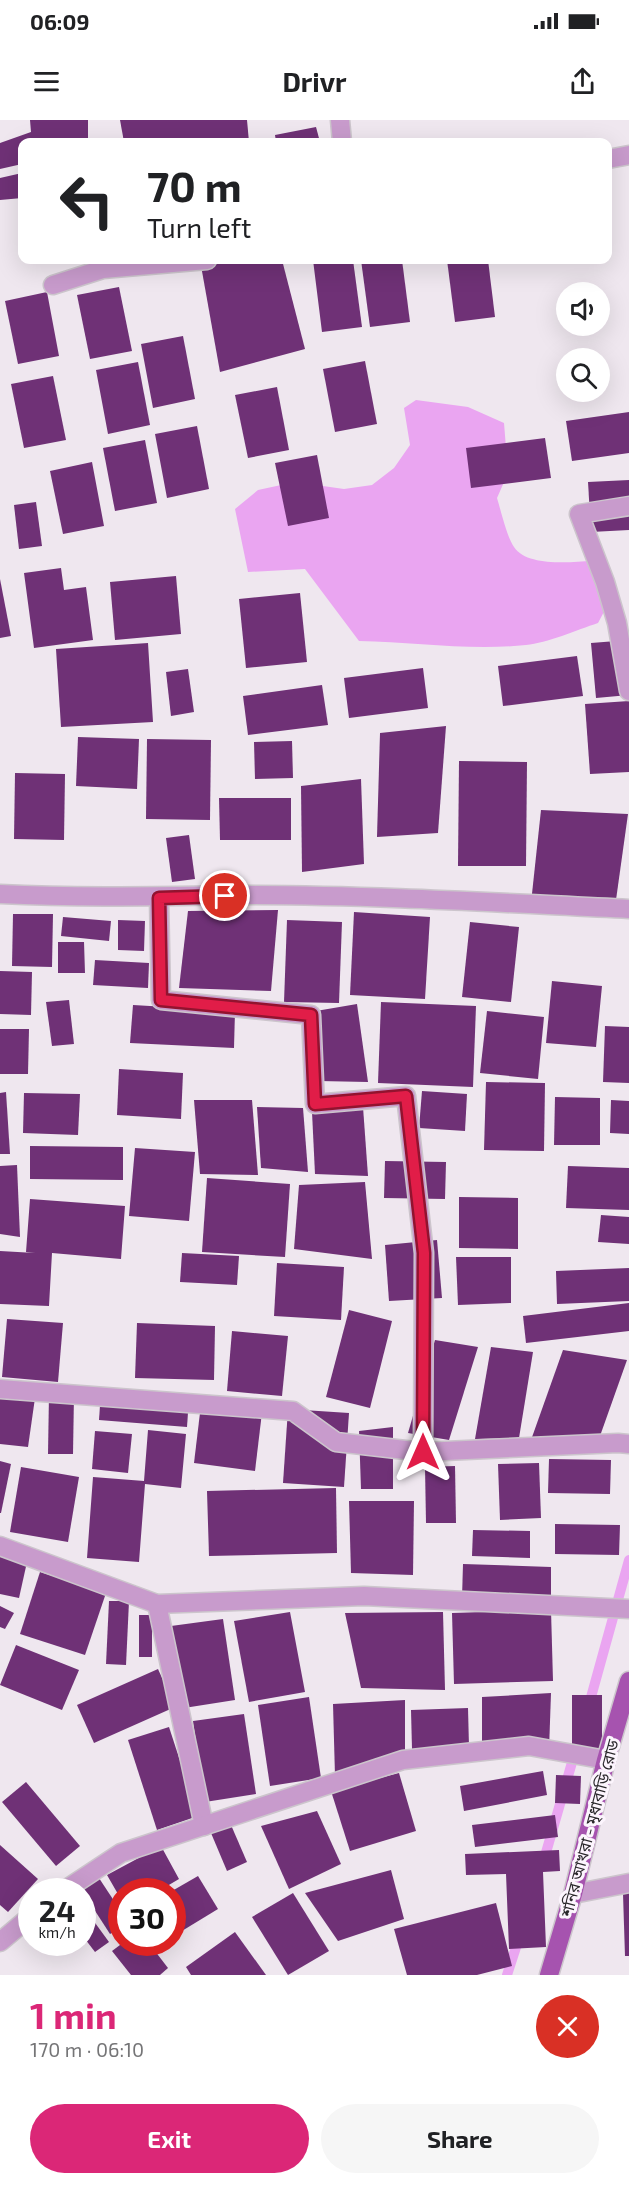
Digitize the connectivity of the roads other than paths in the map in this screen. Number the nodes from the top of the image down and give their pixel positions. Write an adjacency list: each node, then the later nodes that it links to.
1 (340, 120): 2 (street)
2 (342, 138)
3 (629, 155): 4 (street)
4 (612, 158)
5 (161, 264): 6 (street)
6 (53, 285)
7 (629, 506): 8 (street)
8 (629, 691)
9 (0, 894): 10 (street)
10 (159, 898): 11 (street); 14 (street)
11 (629, 909)
12 (0, 1389): 14 (street)
13 (624, 1443): 14 (street)
14 (423, 1452)
15 (0, 1546): 16 (street)
16 (157, 1604): 17 (street); 20 (street)
17 (629, 1609)
18 (628, 1686): 19 (main road, শনির আখরা - মৃধাবাড়ি রোড)
19 (606, 1760): 20 (street); 23 (main road, শনির আখরা - মৃধাবাড়ি রোড)
20 (204, 1826): 21 (street)
21 (83, 1878)
22 (629, 1883): 23 (street)
23 (573, 1894): 26 (main road, শনির আখরা - মৃধাবাড়ি রোড)
24 (18, 1927): 25 (street)
25 (0, 1942)
26 (549, 1975)

